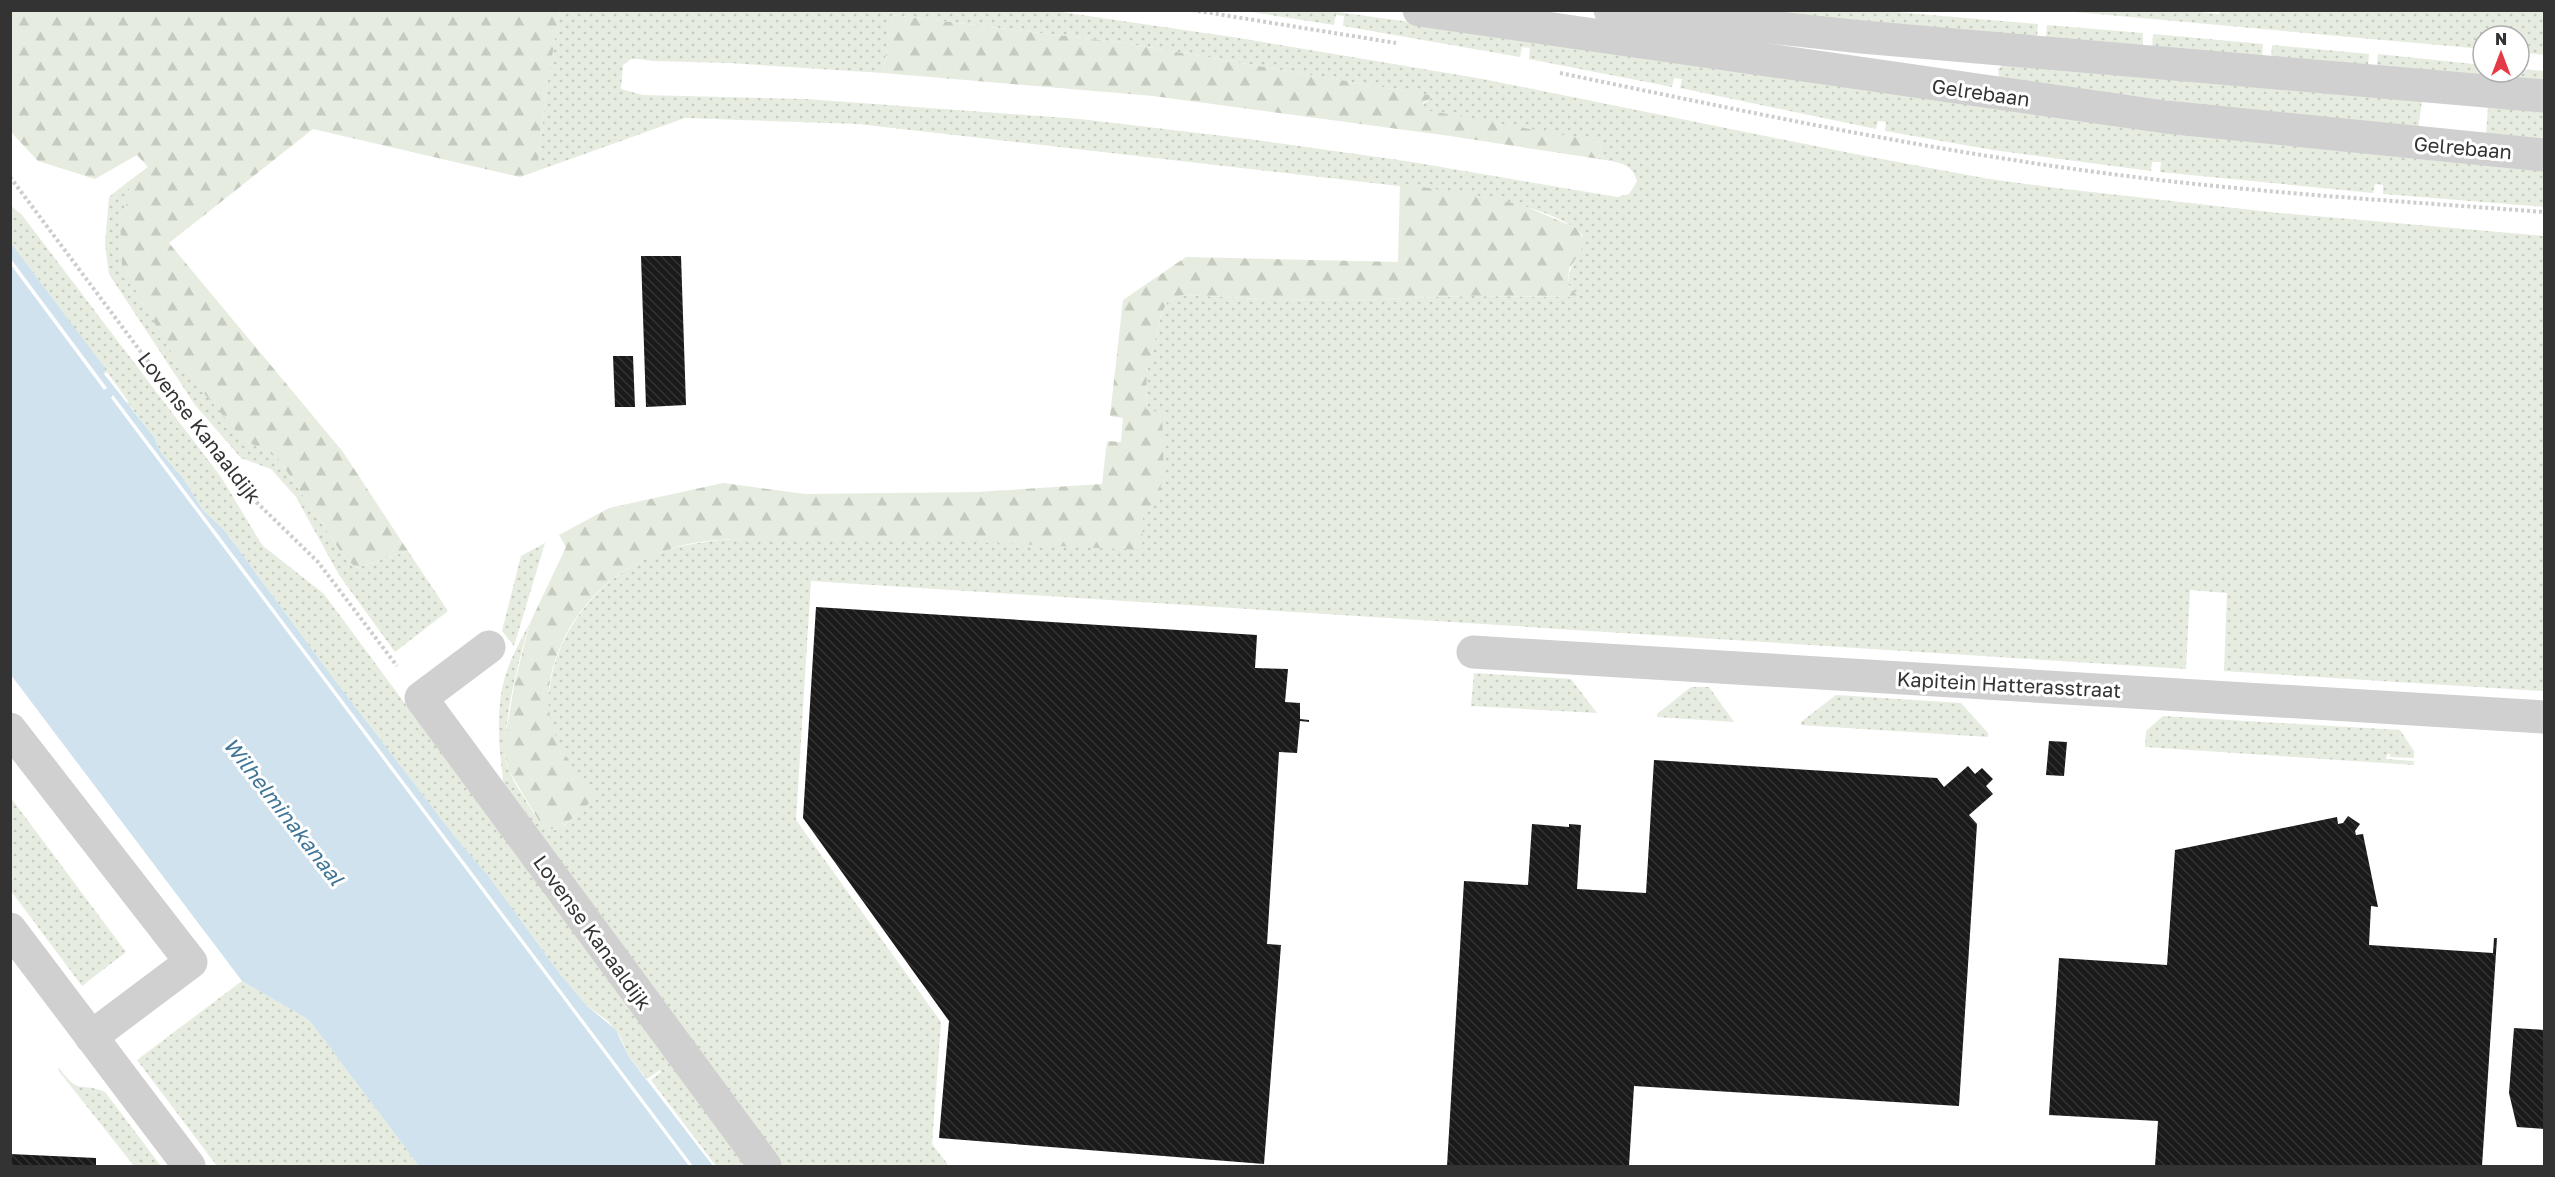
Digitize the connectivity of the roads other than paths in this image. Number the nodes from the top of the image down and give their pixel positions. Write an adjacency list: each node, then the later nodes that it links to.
1 (1419, 10): 4 (street, Gelrebaan)
2 (1610, 10): 3 (street)
3 (2544, 96)
4 (2544, 155)
5 (489, 647): 12 (street, Lovense Kanaaldijk)
6 (1473, 652): 7 (street, Kapitein Hatterasstraat)
7 (2544, 717)
8 (10, 729): 10 (street)
9 (10, 929): 10 (street)
10 (91, 1037): 11 (street)
11 (189, 1167)
12 (765, 1167)

